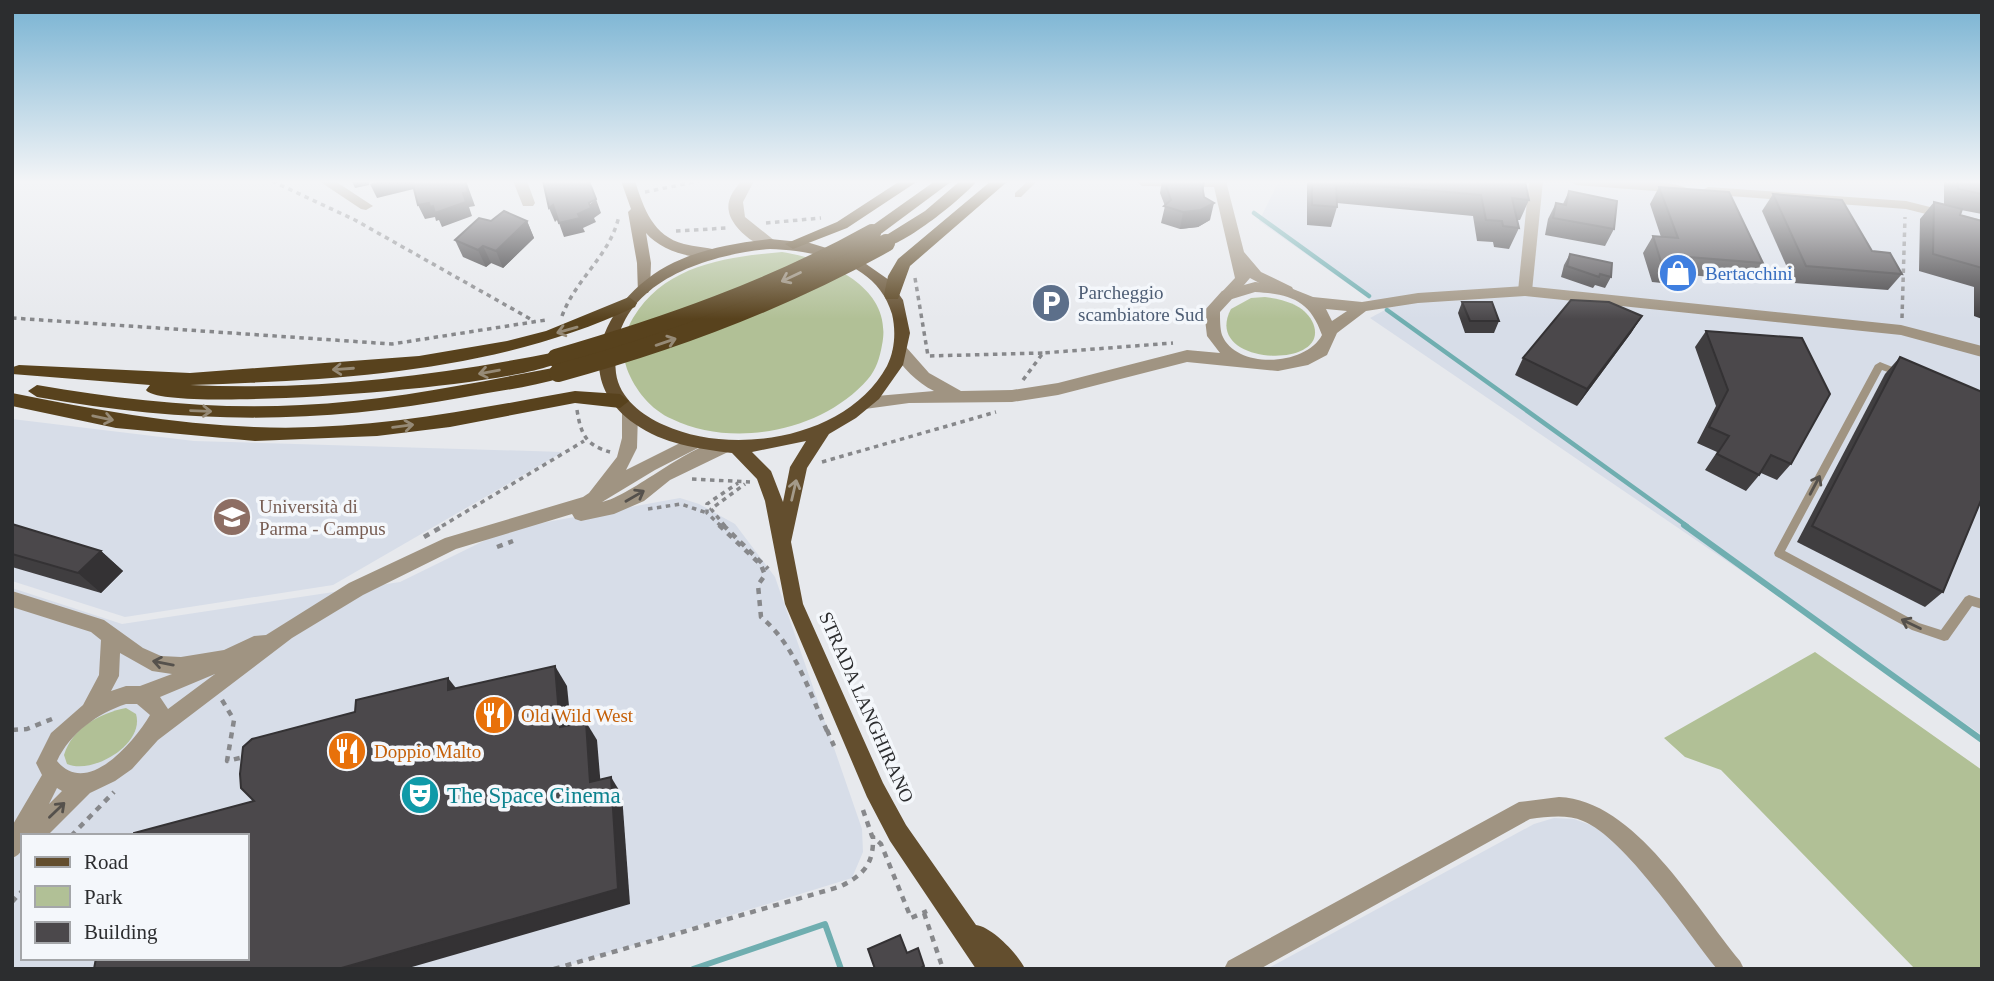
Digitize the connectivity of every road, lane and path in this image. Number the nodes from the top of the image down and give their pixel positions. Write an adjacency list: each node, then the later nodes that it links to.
1 (367, 227): 30 (path)
2 (635, 227): 20 (main road, STRADA LANGHIRANO)
3 (648, 227): 19 (main road, STRADA LANGHIRANO)
4 (742, 227): 12 (path); 15 (street); 17 (street)
5 (837, 227): 16 (highway)
6 (892, 227): 14 (highway)
7 (904, 227): 14 (highway)
8 (947, 227): 23 (highway)
9 (1231, 227): 18 (street)
10 (1531, 227): 22 (street)
11 (1905, 227): 31 (path)
12 (673, 231)
13 (616, 235): 33 (path)
14 (879, 238): 39 (highway, one-way to 39, bridge); 39 (highway, one-way to 14, bridge)
15 (770, 244): 16 (main road, STRADA LANGHIRANO); 17 (main road, STRADA LANGHIRANO)
16 (793, 244): 23 (main road, STRADA LANGHIRANO)
17 (729, 248): 19 (main road, STRADA LANGHIRANO)
18 (1237, 252): 21 (street); 24 (street)
19 (712, 253): 20 (main road, STRADA LANGHIRANO)
20 (643, 289): 26 (main road, STRADA LANGHIRANO)
21 (1287, 291): 24 (street); 25 (street)
22 (1525, 291): 27 (street); 31 (street)
23 (892, 295): 35 (main road, STRADA LANGHIRANO)
24 (1227, 295): 34 (street)
25 (1311, 302): 27 (street); 32 (street)
26 (629, 303): 33 (highway, one-way to 33); 47 (main road, STRADA LANGHIRANO)
27 (1362, 307): 32 (street)
28 (12, 318): 30 (path)
29 (548, 320): 30 (path)
30 (536, 322)
31 (1901, 330): 36 (street)
32 (1329, 331): 38 (street)
33 (562, 332): 40 (highway, one-way to 40)
34 (1208, 337): 37 (street); 38 (street); 43 (path)
35 (900, 351): 42 (street); 46 (main road, STRADA LANGHIRANO)
36 (1978, 352)
37 (1187, 356): 38 (street); 43 (street)
38 (1247, 361)
39 (557, 365): 40 (highway)
40 (15, 376)
41 (1918, 382): 65 (lane, one-way to 41)
42 (967, 396): 43 (street); 46 (street)
43 (1012, 396): 53 (path)
44 (575, 397): 45 (highway, one-way to 44); 47 (highway); 49 (path)
45 (12, 399)
46 (864, 402): 48 (main road, STRADA LANGHIRANO)
47 (625, 407): 50 (main road, STRADA LANGHIRANO); 52 (street)
48 (823, 429): 51 (main road, STRADA LANGHIRANO); 53 (main road, STRADA LANGHIRANO)
49 (584, 441): 52 (path); 61 (path)
50 (694, 443): 51 (main road, STRADA LANGHIRANO); 57 (street)
51 (729, 447): 54 (street); 55 (main road, STRADA LANGHIRANO)
52 (628, 455): 57 (street)
53 (799, 467): 63 (main road, STRADA LANGHIRANO, one-way to 53)
54 (664, 475): 56 (path); 67 (street, one-way to 54)
55 (765, 476): 56 (path); 63 (main road, STRADA LANGHIRANO)
56 (738, 483): 59 (path)
57 (589, 502): 67 (street)
58 (635, 511): 59 (path)
59 (707, 513): 75 (path)
60 (519, 536): 62 (path)
61 (420, 539)
62 (484, 551)
63 (782, 558): 85 (main road, STRADA LANGHIRANO)
64 (12, 599): 66 (street)
65 (1982, 604)
66 (111, 636): 67 (street, one-way to 66); 69 (street); 71 (street)
67 (230, 662): 69 (street); 74 (street)
68 (230, 691): 70 (path)
69 (133, 695): 71 (street); 74 (street)
70 (211, 707)
71 (90, 710): 78 (street)
72 (63, 713): 73 (path)
73 (12, 730)
74 (153, 732): 79 (street)
75 (831, 739)
76 (254, 755): 77 (path)
77 (227, 761)
78 (53, 776): 79 (street); 84 (street)
79 (83, 785): 81 (street, one-way to 79)
80 (117, 789): 82 (path)
81 (32, 834)
82 (73, 834)
83 (873, 836): 87 (path)
84 (12, 847)
85 (948, 903): 89 (main road, STRADA LANGHIRANO); 90 (main road, STRADA LANGHIRANO)
86 (924, 913): 88 (path)
87 (554, 969)
88 (943, 969)
89 (988, 969)
90 (1013, 969)
91 (1236, 969): 92 (street)
92 (1732, 969)

